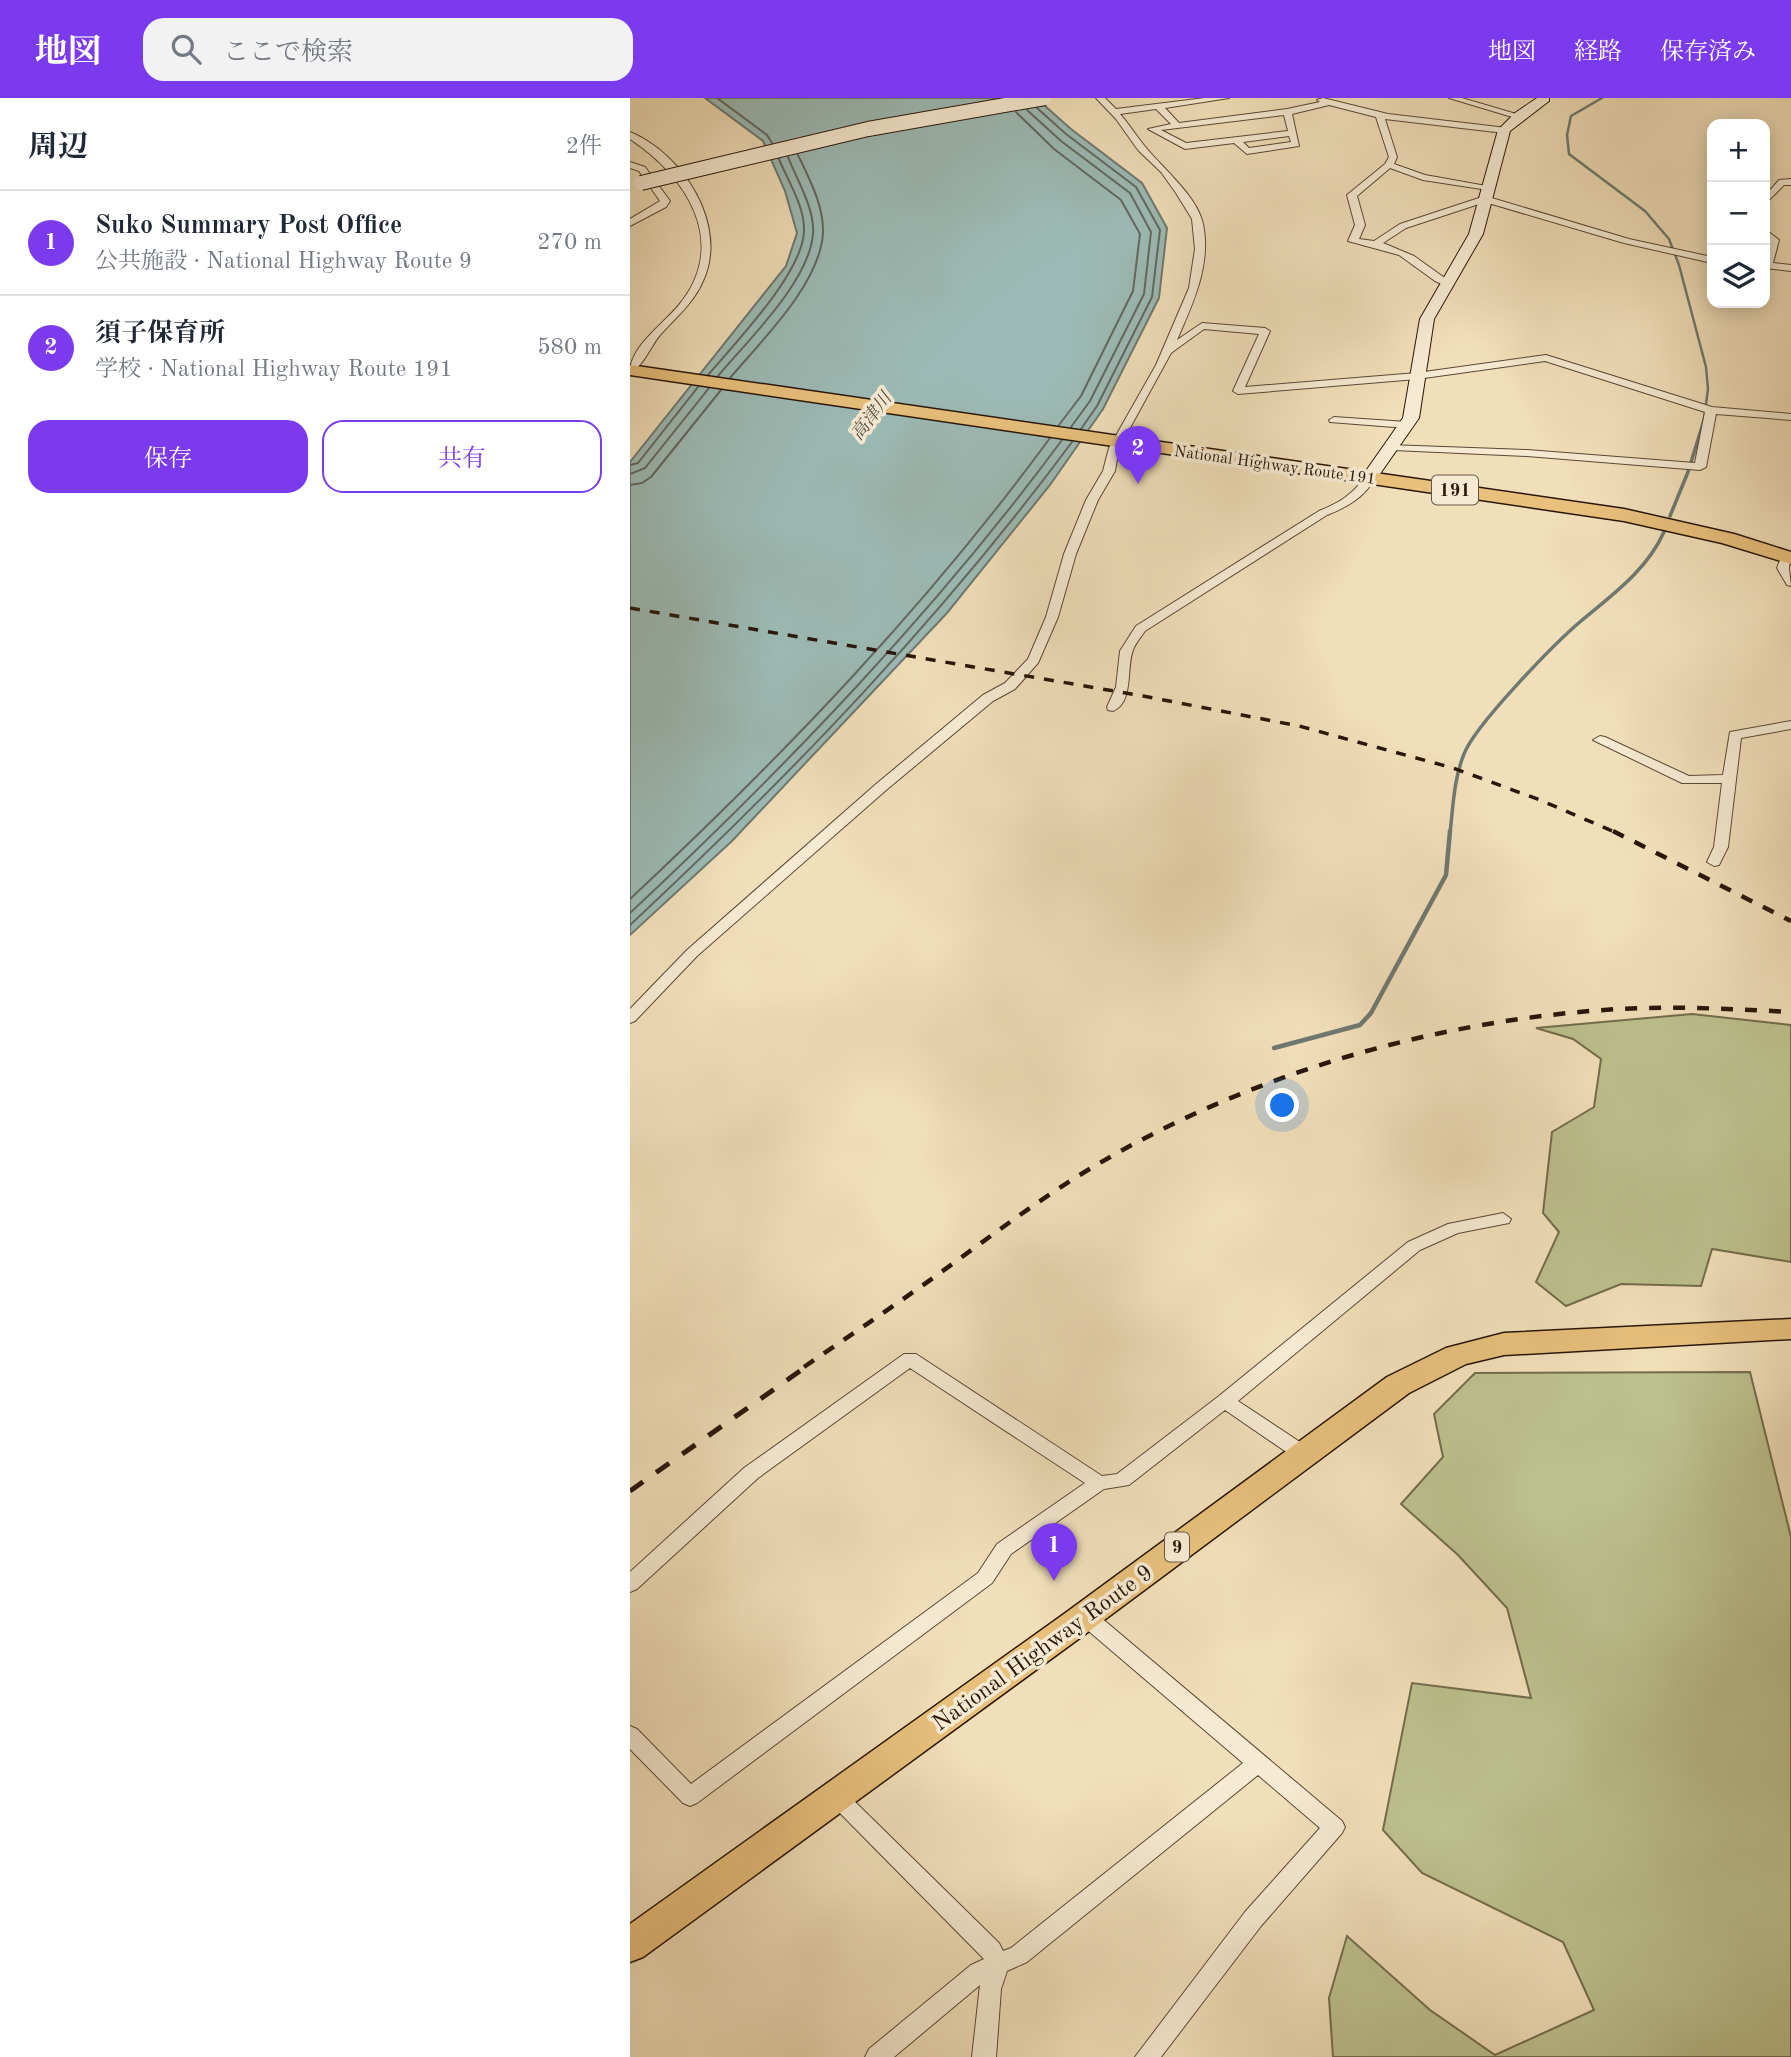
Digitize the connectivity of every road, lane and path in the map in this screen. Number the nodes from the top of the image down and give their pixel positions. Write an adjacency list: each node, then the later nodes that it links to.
1 (1045, 98): 22 (main road, bridge)
2 (1100, 98): 11 (street)
3 (1225, 98): 10 (street)
4 (1317, 98): 8 (street)
5 (1364, 98): 13 (street)
6 (1453, 98): 15 (street)
7 (1543, 98): 15 (main road)
8 (1329, 103): 12 (street); 13 (street)
9 (1280, 105): 12 (street)
10 (1158, 106): 11 (street); 16 (street)
11 (1114, 111): 33 (street)
12 (1287, 112): 16 (street); 16 (street)
13 (1366, 112): 14 (street)
14 (1380, 115): 17 (street); 20 (street)
15 (1519, 116): 17 (main road)
16 (1177, 126)
17 (1504, 130): 23 (main road)
18 (630, 135): 34 (street)
19 (630, 165): 25 (street)
20 (1389, 165): 23 (street); 27 (street)
21 (1791, 182): 24 (street)
22 (635, 185)
23 (1487, 193): 27 (street); 29 (street); 32 (main road)
24 (1770, 195)
25 (630, 223)
26 (1770, 236): 28 (street)
27 (1376, 244): 32 (street)
28 (1770, 252)
29 (1707, 259)
30 (1770, 265): 31 (street)
31 (1791, 268)
32 (1446, 283): 35 (main road)
33 (1167, 352): 35 (street); 40 (street)
34 (633, 370): 40 (highway, National Highway Route 191 / 191)
35 (1417, 376): 36 (street); 39 (main road)
36 (1711, 410): 37 (street); 41 (street)
37 (1791, 417)
38 (1334, 420): 39 (street)
39 (1407, 425): 41 (main road)
40 (1117, 441): 42 (highway, National Highway Route 191 / 191); 50 (street)
41 (1393, 447): 42 (main road)
42 (1369, 478): 43 (highway, National Highway Route 191 / 191); 45 (street)
43 (1791, 559): 44 (street)
44 (1791, 582)
45 (1112, 707)
46 (1791, 725): 48 (street)
47 (1600, 740): 48 (street)
48 (1729, 779): 49 (street)
49 (1714, 862)
50 (630, 1018)
51 (1503, 1219): 53 (street)
52 (1791, 1329): 54 (highway, National Highway Route 9 / 9)
53 (1225, 1401): 54 (street); 55 (street)
54 (1302, 1453): 57 (highway, National Highway Route 9 / 9)
55 (1099, 1483): 56 (street); 58 (street)
56 (630, 1584)
57 (1085, 1616): 59 (street); 60 (highway, National Highway Route 9 / 9)
58 (630, 1735)
59 (1258, 1763): 62 (street); 65 (street)
60 (837, 1797): 61 (highway, National Highway Route 9 / 9); 62 (street)
61 (630, 1945)
62 (998, 1964): 63 (street); 64 (street)
63 (877, 2057)
64 (984, 2057)
65 (1147, 2057)

